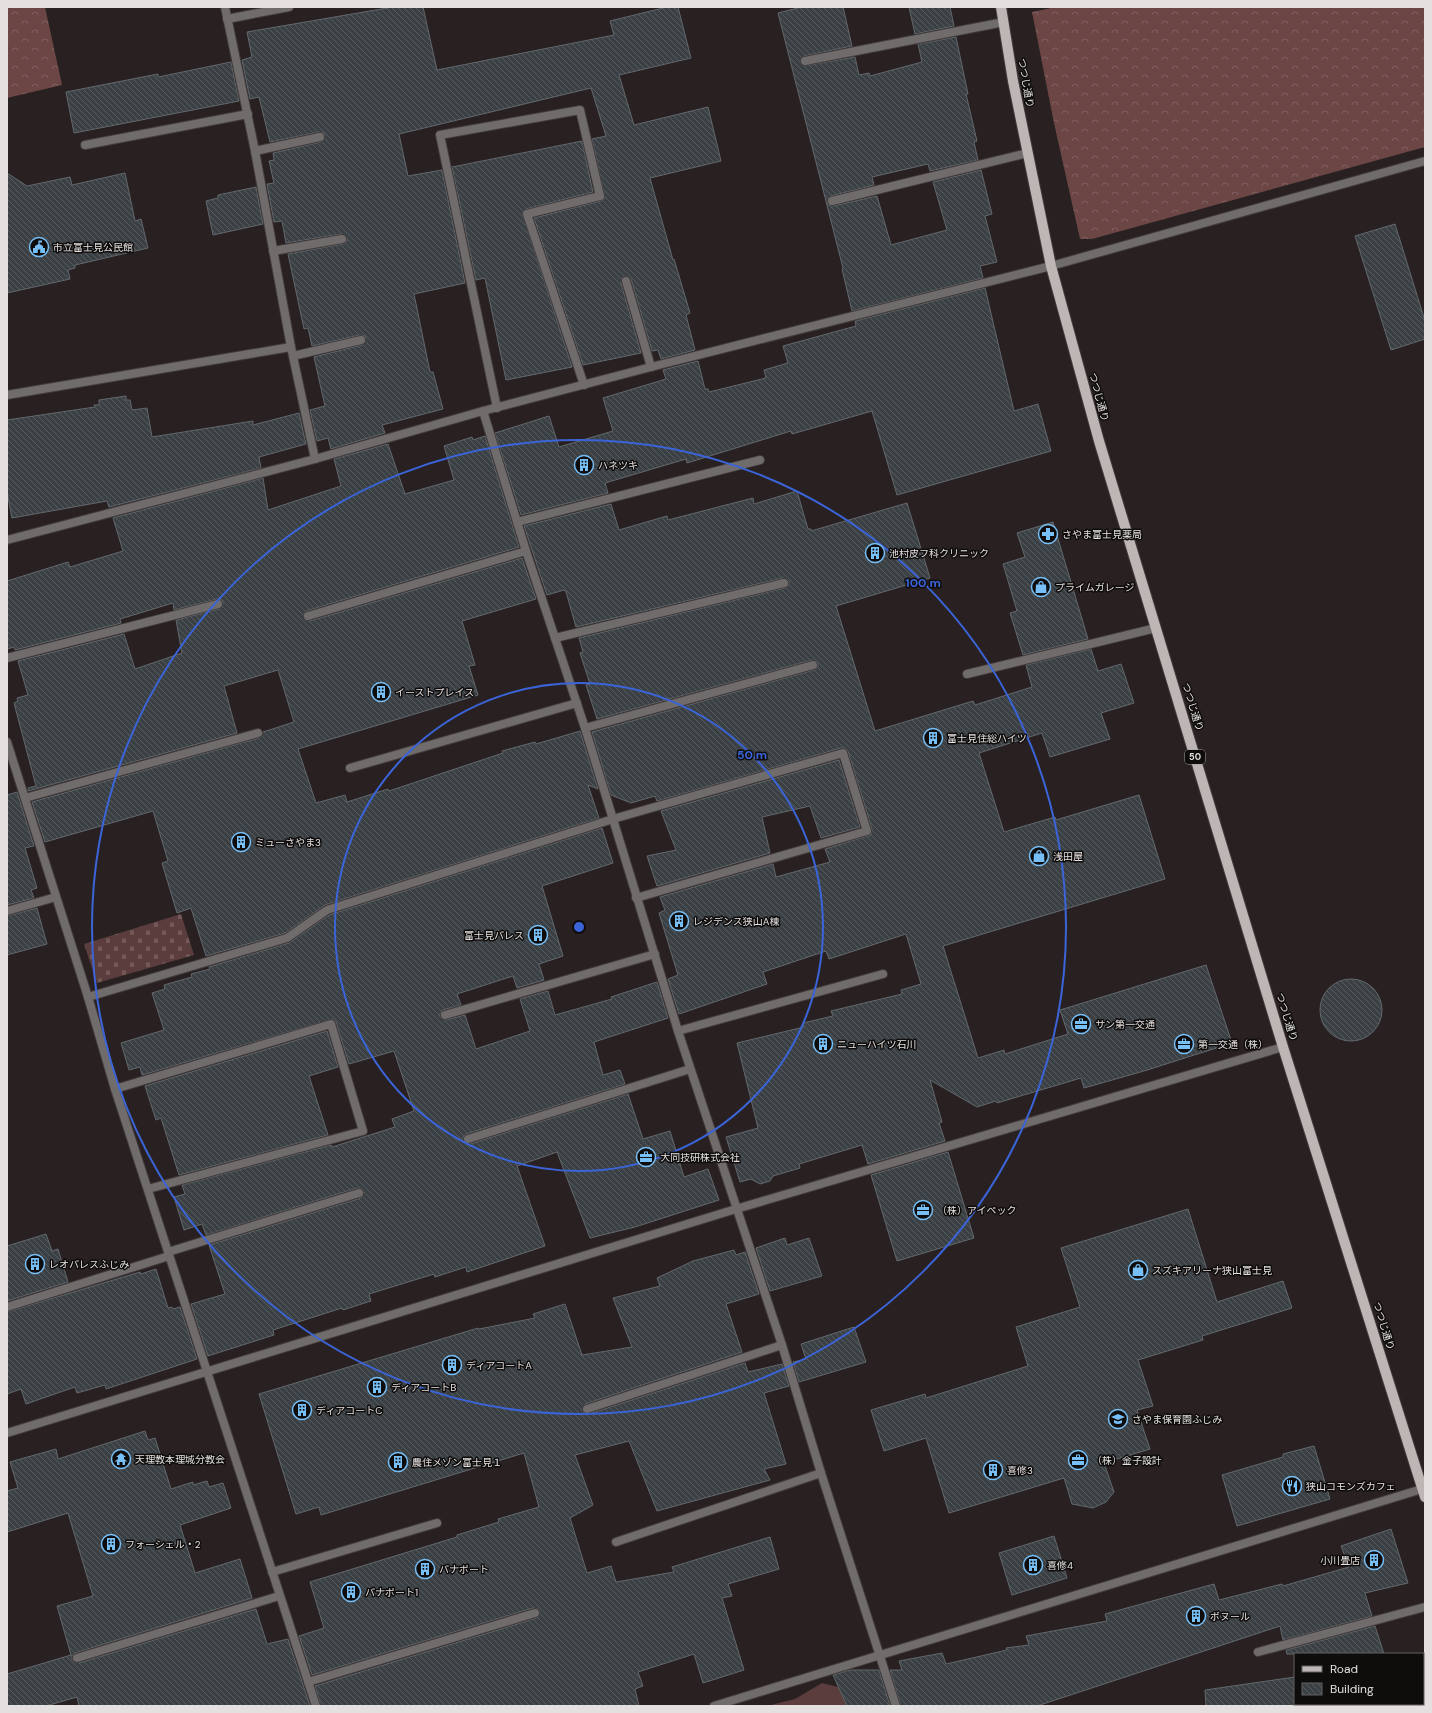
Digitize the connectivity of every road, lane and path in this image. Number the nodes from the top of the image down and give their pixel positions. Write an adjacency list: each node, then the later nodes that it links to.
1 (225, 7): 4 (street)
2 (289, 7): 4 (street)
3 (1002, 7): 5 (main road, つつじ通り / 50)
4 (227, 19): 7 (street)
5 (1004, 22): 6 (street); 11 (main road, つつじ通り / 50)
6 (805, 61)
7 (248, 114): 9 (street); 10 (street)
8 (320, 137): 10 (street)
9 (85, 145)
10 (255, 151): 15 (street)
11 (1028, 153): 13 (street); 16 (main road, つつじ通り / 50)
12 (1425, 161): 16 (street)
13 (832, 202)
14 (342, 239): 15 (street)
15 (273, 251): 19 (street)
16 (1051, 266): 21 (street); 34 (main road, つつじ通り / 50)
17 (626, 281): 21 (street)
18 (361, 340): 20 (street)
19 (291, 347): 20 (street); 23 (street)
20 (293, 356): 26 (street)
21 (651, 367): 22 (street)
22 (584, 385): 24 (street); 24 (street)
23 (7, 395)
24 (496, 408): 25 (street)
25 (483, 411): 26 (street); 28 (street)
26 (315, 459): 29 (street)
27 (760, 460): 28 (street)
28 (517, 522): 30 (street)
29 (7, 540)
30 (526, 551): 33 (street); 35 (street)
31 (784, 583): 35 (street)
32 (218, 604): 36 (street)
33 (308, 616)
34 (1156, 628): 38 (street); 55 (main road, つつじ通り / 50)
35 (555, 638): 39 (street)
36 (7, 658)
37 (813, 665): 40 (street)
38 (967, 674)
39 (577, 703): 40 (street); 44 (street)
40 (585, 728): 46 (street)
41 (258, 733): 45 (street)
42 (7, 742): 43 (street)
43 (10, 763): 45 (street)
44 (350, 768)
45 (25, 798): 47 (street)
46 (613, 819): 48 (street); 48 (street); 52 (street)
47 (56, 897): 49 (street); 52 (street)
48 (636, 898): 50 (street)
49 (7, 911)
50 (655, 954): 53 (street); 54 (street)
51 (883, 974): 54 (street)
52 (88, 997): 57 (street)
53 (445, 1015)
54 (678, 1031): 56 (street)
55 (1283, 1046): 61 (street); 69 (main road, つつじ通り / 50)
56 (690, 1068): 58 (street); 61 (street)
57 (115, 1089): 59 (street); 59 (street)
58 (468, 1139)
59 (148, 1189): 62 (street)
60 (359, 1193): 62 (street)
61 (736, 1209): 64 (street); 65 (street)
62 (168, 1254): 63 (street); 65 (street)
63 (7, 1307)
64 (782, 1345): 66 (street); 68 (street)
65 (206, 1372): 67 (street); 72 (street)
66 (587, 1409)
67 (7, 1433)
68 (821, 1473): 71 (street); 77 (street)
69 (1424, 1493): 77 (street)
70 (437, 1523): 72 (street)
71 (616, 1542)
72 (272, 1572): 73 (street)
73 (279, 1596): 78 (street); 79 (street)
74 (1425, 1607): 76 (street)
75 (535, 1613): 79 (street)
76 (1258, 1652)
77 (880, 1655): 81 (street); 82 (street)
78 (77, 1658)
79 (308, 1682): 80 (street)
80 (316, 1706)
81 (714, 1706)
82 (896, 1706)

